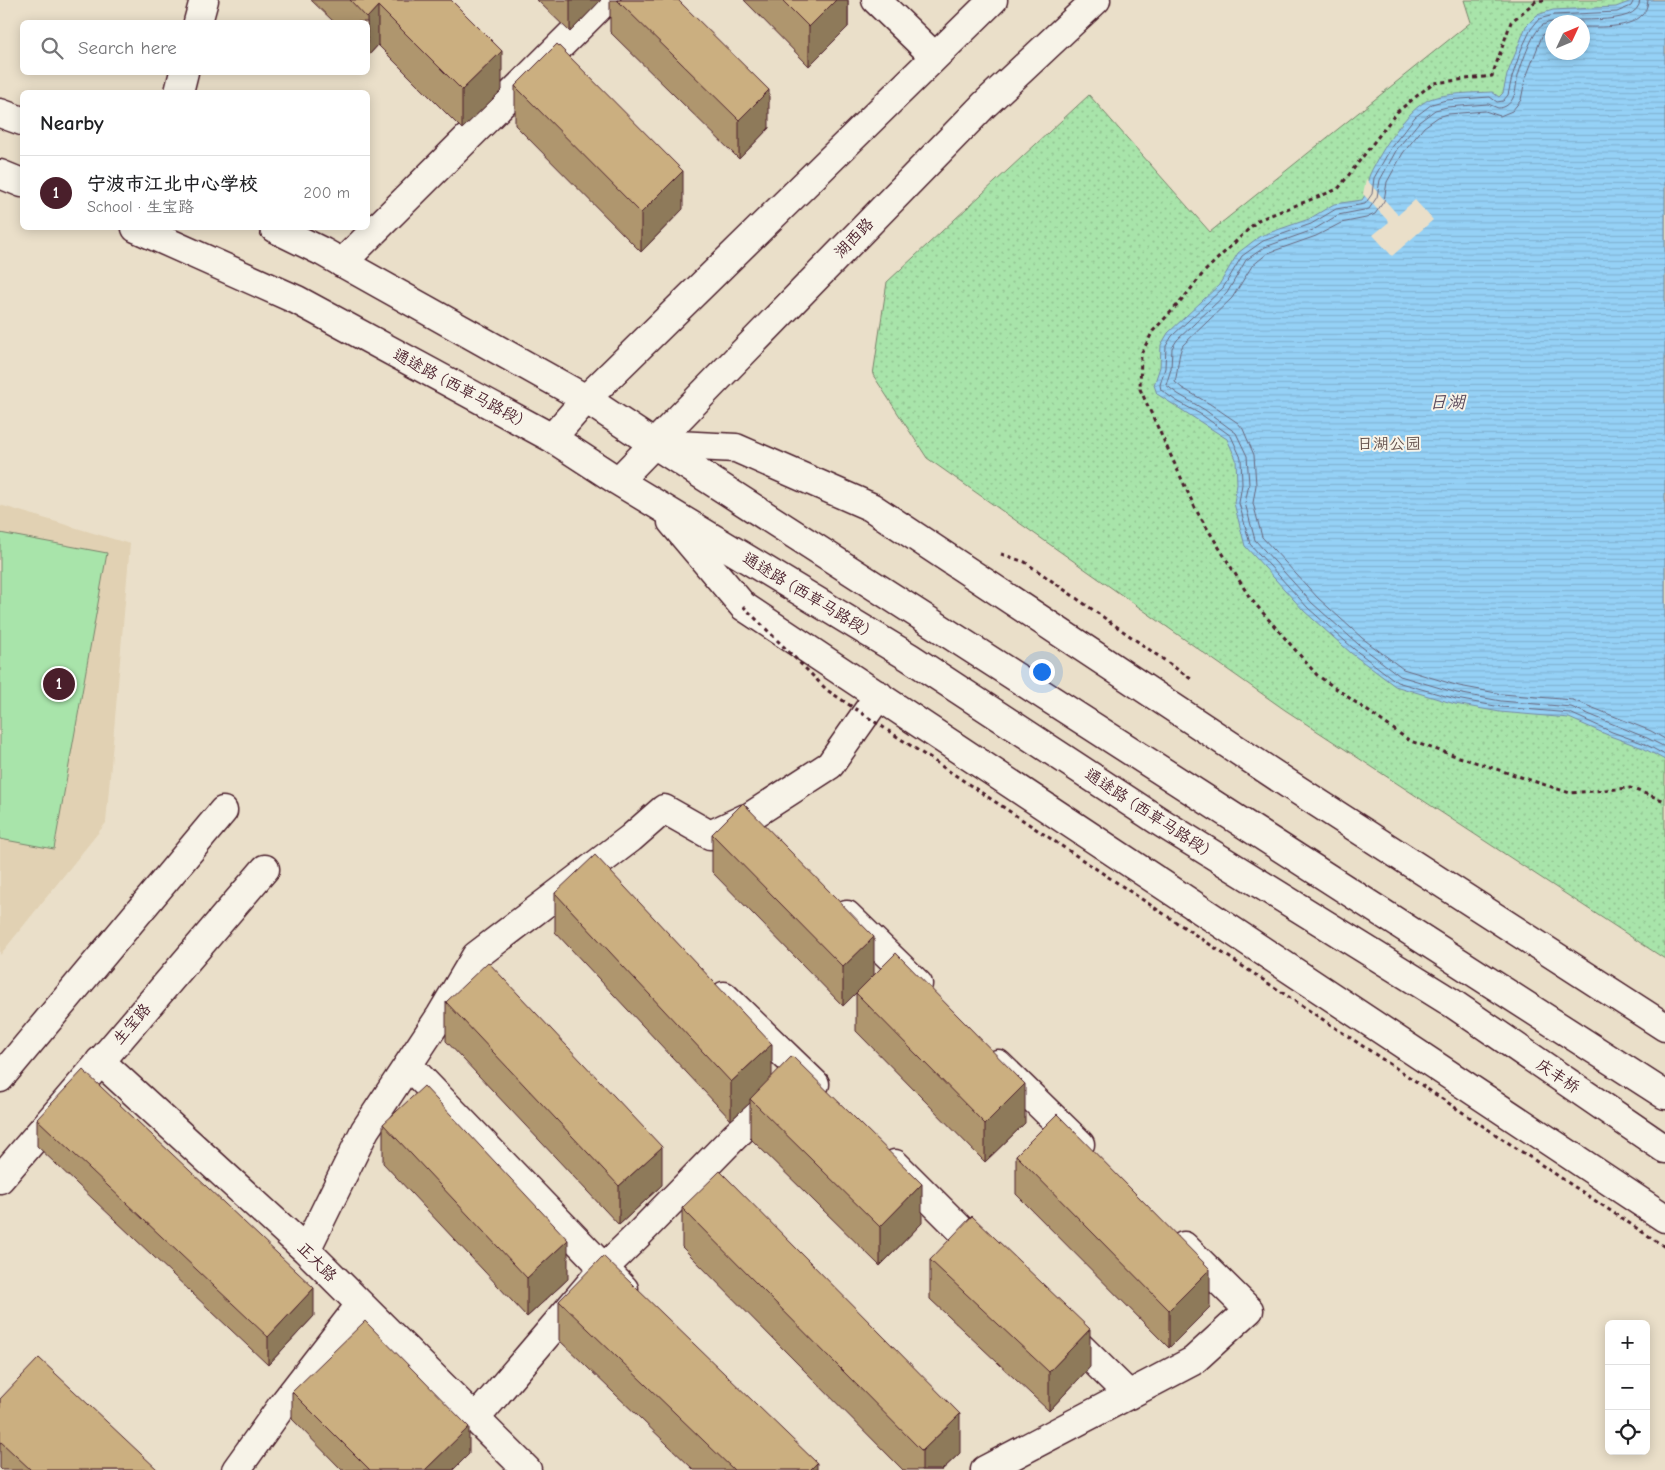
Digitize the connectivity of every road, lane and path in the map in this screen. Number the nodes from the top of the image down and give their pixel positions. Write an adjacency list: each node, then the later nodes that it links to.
1 (204, 0): 7 (main road)
2 (606, 0): 17 (main road)
3 (876, 0): 8 (main road)
4 (993, 0): 8 (main road)
5 (1096, 0): 20 (main road, 湖西路)
6 (1544, 0): 25 (path)
7 (199, 20)
8 (934, 56): 18 (main road)
9 (183, 75): 10 (main road)
10 (180, 90)
11 (0, 112): 12 (main road)
12 (20, 120)
13 (0, 174): 14 (main road)
14 (20, 182)
15 (140, 230): 19 (main road, 通途路 (西草马路段))
16 (278, 230): 17 (main road)
17 (342, 263): 18 (main road)
18 (586, 398): 19 (main road); 20 (main road)
19 (552, 438): 21 (main road, 通途路 (西草马路段))
20 (654, 444): 21 (main road, 湖西路); 36 (main road); 42 (main road)
21 (618, 481): 22 (main road, 通途路 (西草马路段))
22 (657, 504): 23 (main road); 34 (main road, 通途路 (西草马路段))
23 (744, 606): 24 (main road); 50 (path, bridge)
24 (879, 696): 27 (main road); 48 (main road)
25 (1665, 801)
26 (223, 811): 41 (main road)
27 (748, 818): 28 (main road); 29 (main road)
28 (769, 838)
29 (592, 868): 31 (main road); 39 (main road)
30 (265, 869): 38 (main road, 生宝路)
31 (613, 888)
32 (832, 901): 35 (main road)
33 (705, 977): 40 (main road)
34 (1452, 1003): 45 (main road, 庆丰桥)
35 (938, 1005)
36 (1665, 1027)
37 (981, 1046): 46 (main road)
38 (100, 1061): 47 (main road, 生宝路); 51 (main road, 正大路)
39 (408, 1065): 51 (main road); 52 (main road)
40 (803, 1072): 43 (main road); 52 (main road)
41 (0, 1078)
42 (1665, 1095)
43 (830, 1100)
44 (878, 1147): 53 (main road)
45 (1665, 1149)
46 (1101, 1164)
47 (0, 1180)
48 (1665, 1218)
49 (1164, 1227): 57 (main road)
50 (1665, 1247)
51 (306, 1250): 54 (main road, 正大路)
52 (603, 1268): 55 (main road); 58 (main road)
53 (1002, 1270)
54 (360, 1305): 58 (main road, 正大路); 59 (main road)
55 (645, 1309)
56 (1044, 1312): 57 (main road)
57 (1129, 1395): 61 (main road)
58 (476, 1418): 60 (main road, 正大路)
59 (236, 1470)
60 (527, 1470)
61 (986, 1470)

